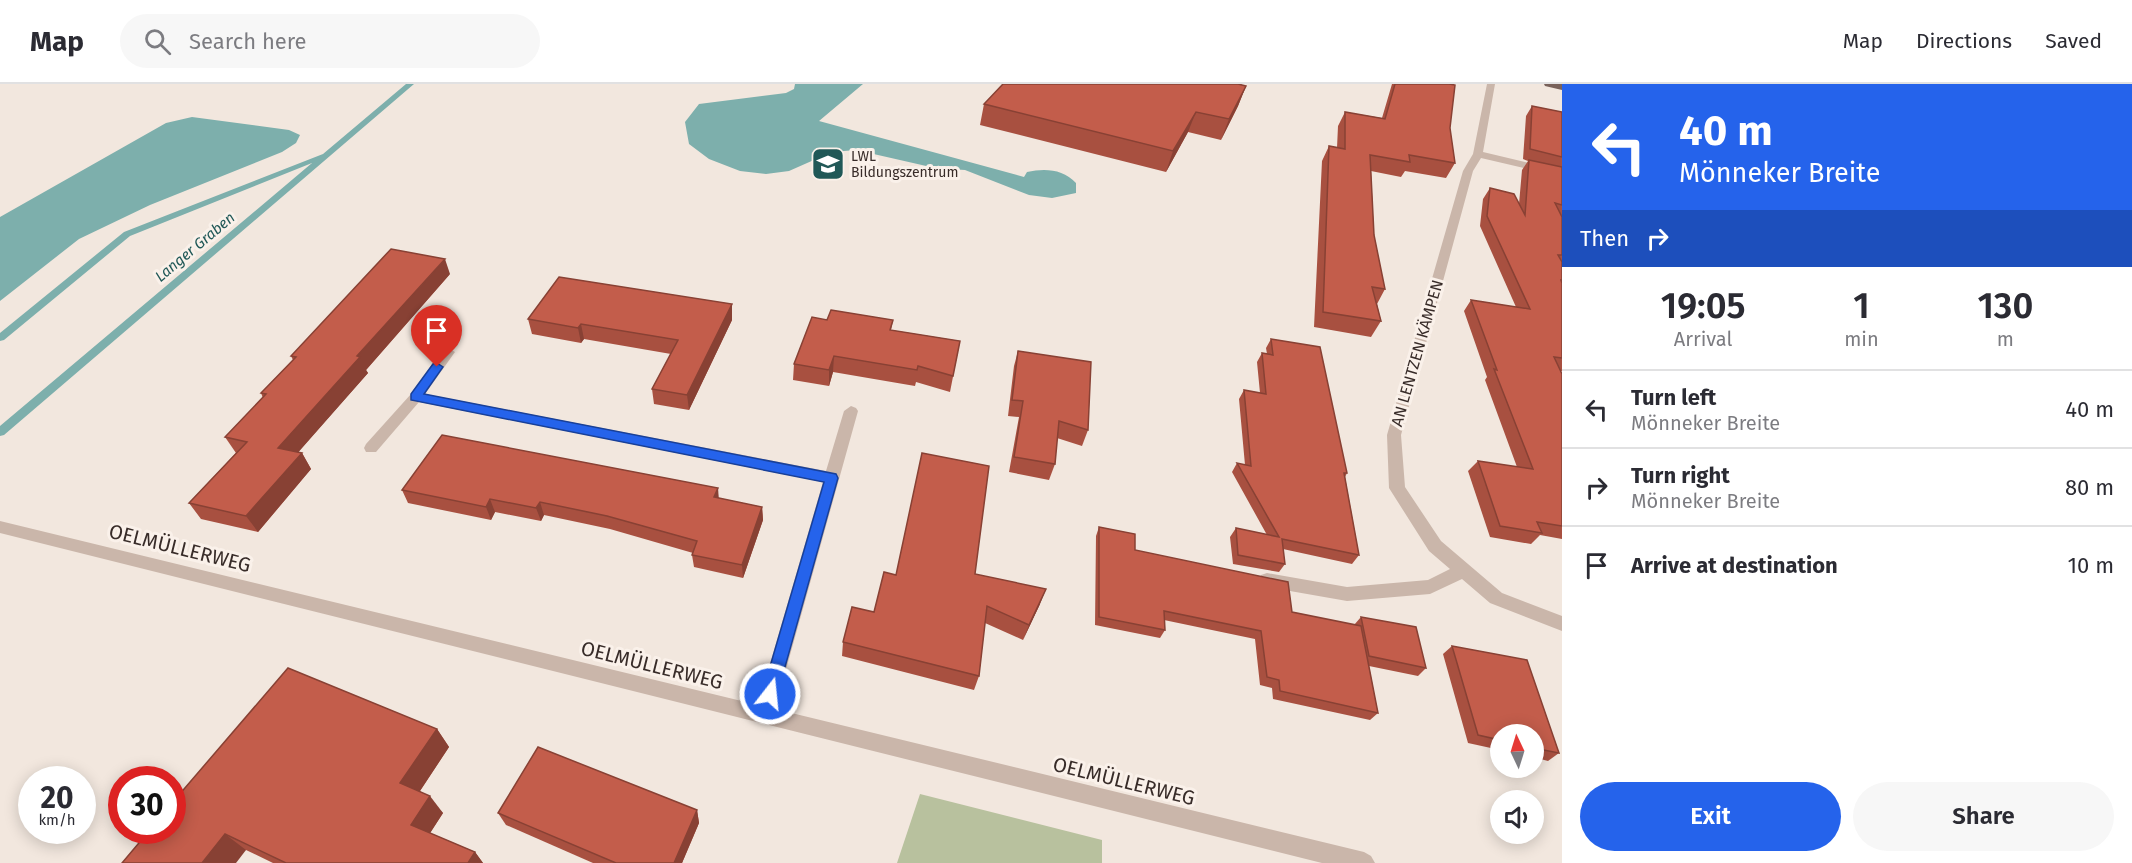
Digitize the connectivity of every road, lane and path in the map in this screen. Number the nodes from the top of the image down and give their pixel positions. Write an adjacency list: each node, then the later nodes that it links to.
1 (1491, 84): 4 (street, AN LENTZEN KÄMPEN)
2 (1548, 84): 3 (main road)
3 (1562, 87)
4 (1478, 154): 5 (street); 12 (street, AN LENTZEN KÄMPEN)
5 (1562, 174)
6 (448, 352): 7 (street)
7 (416, 397): 9 (street); 10 (street)
8 (851, 411): 10 (street)
9 (371, 448)
10 (832, 478): 15 (street)
11 (0, 527): 15 (street, OELMÜLLERWEG)
12 (1463, 570): 13 (street); 14 (street, AN LENTZEN KÄMPEN)
13 (1248, 576)
14 (1562, 624)
15 (764, 716): 16 (street, OELMÜLLERWEG)
16 (1364, 863)

